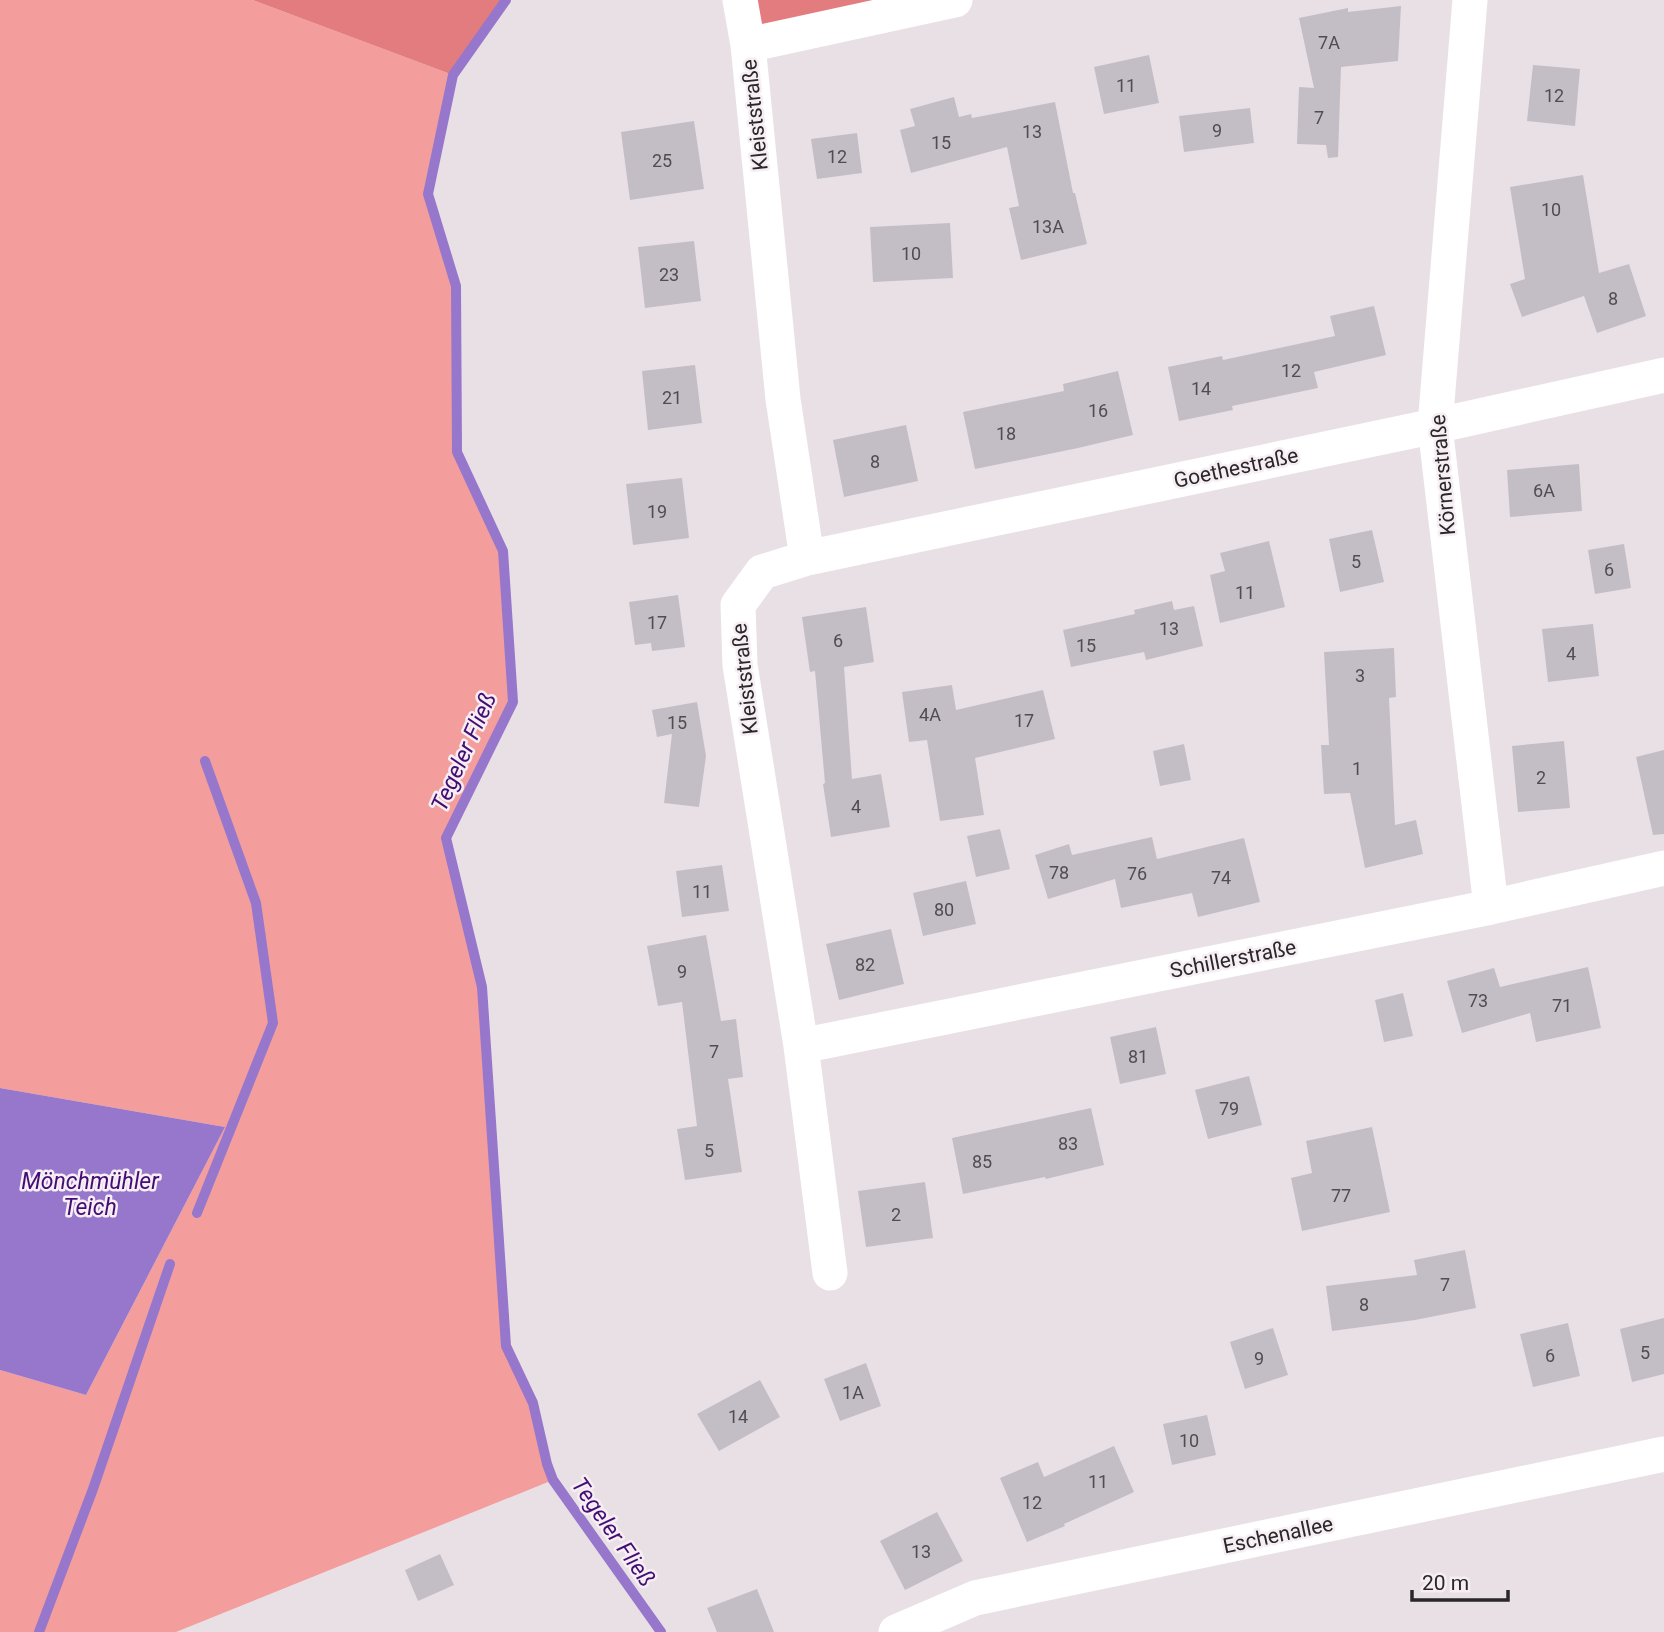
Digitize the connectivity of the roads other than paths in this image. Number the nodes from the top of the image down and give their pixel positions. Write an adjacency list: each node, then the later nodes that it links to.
1 (740, 0): 4 (street, Kleiststraße)
2 (955, 0): 4 (street)
3 (1470, 0): 6 (street, Körnerstraße)
4 (748, 45): 7 (street, Kleiststraße)
5 (1664, 374): 6 (street, Goethestraße)
6 (1435, 426): 7 (street, Goethestraße); 9 (street, Körnerstraße)
7 (807, 558): 10 (street, Kleiststraße)
8 (1664, 868): 9 (street, Schillerstraße)
9 (1491, 907): 10 (street, Schillerstraße)
10 (801, 1046): 11 (street, Kleiststraße)
11 (830, 1273)
12 (1664, 1454): 13 (street, Eschenallee)
13 (896, 1632)

